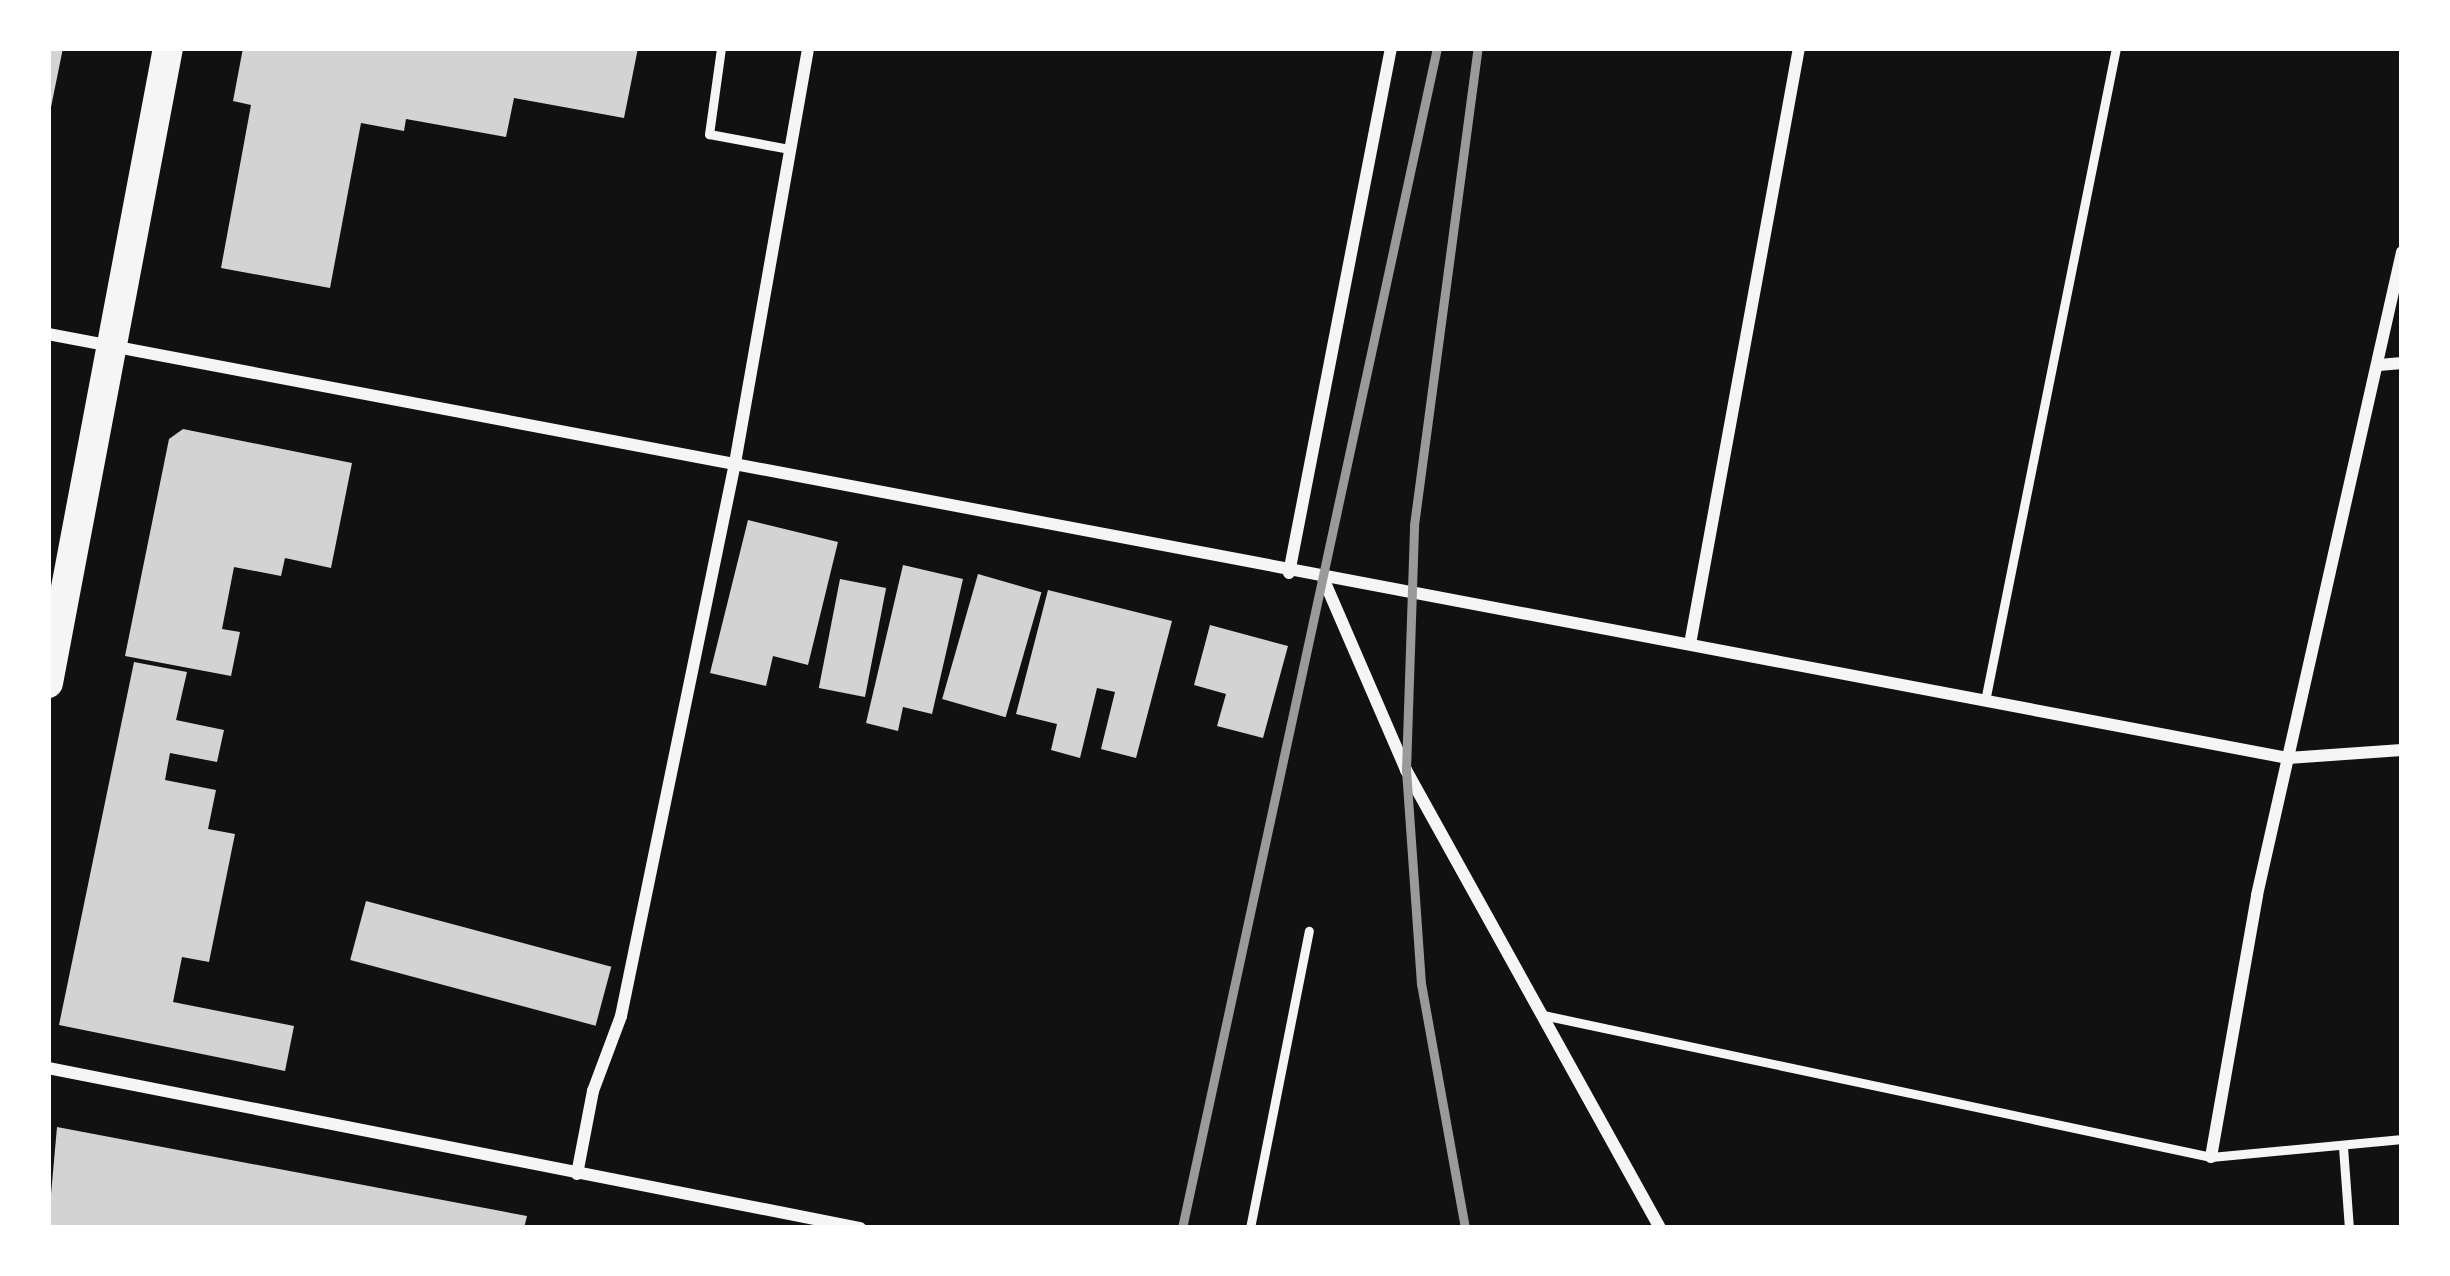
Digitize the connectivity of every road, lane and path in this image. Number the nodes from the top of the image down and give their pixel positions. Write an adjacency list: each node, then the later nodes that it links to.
1 (168, 48): 10 (main road)
2 (721, 48): 7 (lane)
3 (808, 48): 7 (street)
4 (1390, 48): 14 (street)
5 (1799, 48): 16 (street)
6 (2116, 48): 18 (lane)
7 (789, 149): 13 (street)
8 (2402, 252): 12 (street)
9 (48, 334): 10 (street)
10 (109, 346): 13 (street); 17 (main road)
11 (2402, 363): 12 (street)
12 (2379, 365): 20 (street)
13 (735, 464): 14 (street); 27 (street)
14 (1289, 573): 15 (street)
15 (1323, 578): 16 (street); 22 (street)
16 (1690, 644): 18 (street)
17 (48, 683)
18 (1985, 701): 20 (street)
19 (2402, 750): 20 (street)
20 (2288, 758): 26 (street)
21 (1309, 931): 29 (lane)
22 (1538, 1014): 26 (lane); 30 (street)
23 (48, 1068): 27 (street)
24 (2402, 1139): 25 (lane)
25 (2343, 1147): 26 (lane); 31 (lane)
26 (2211, 1157)
27 (577, 1174): 28 (street)
28 (860, 1228)
29 (1250, 1228)
30 (1660, 1228)
31 (2349, 1228)

